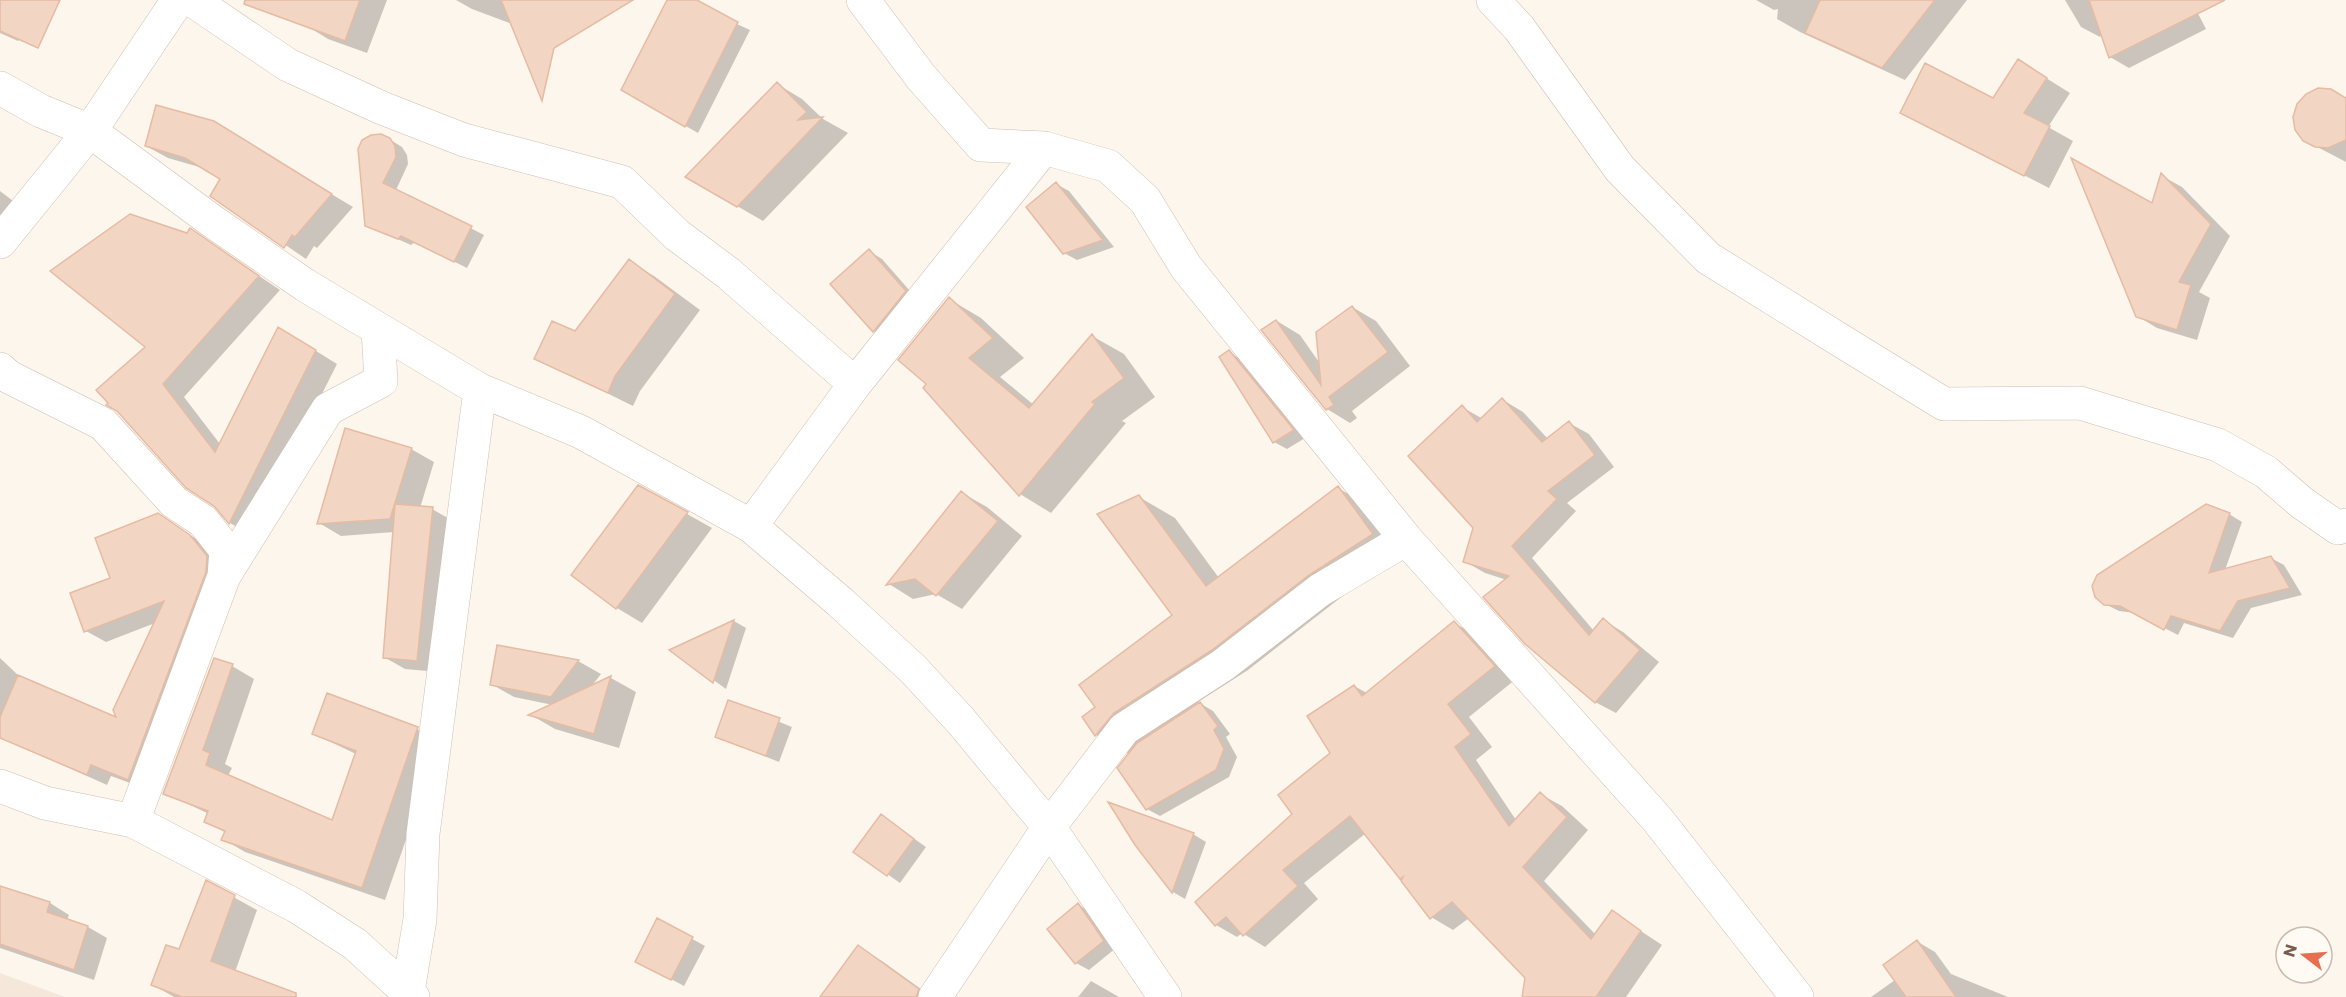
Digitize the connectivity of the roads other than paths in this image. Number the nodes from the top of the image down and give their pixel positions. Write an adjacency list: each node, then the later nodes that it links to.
1 (178, 0): 6 (street)
2 (192, 0): 11 (street)
3 (863, 0): 7 (street)
4 (1493, 0): 13 (street)
5 (0, 88): 6 (street)
6 (90, 131): 8 (street); 9 (street)
7 (1044, 148): 11 (street); 15 (street)
8 (0, 242)
9 (378, 330): 12 (street); 16 (street)
10 (0, 369): 16 (street)
11 (855, 384): 14 (street)
12 (480, 390): 14 (street); 20 (street)
13 (2346, 525)
14 (750, 526): 19 (street)
15 (1406, 539): 19 (street); 23 (street)
16 (224, 576): 18 (street)
17 (0, 786): 18 (street)
18 (133, 821): 20 (street)
19 (1049, 827): 21 (street); 22 (street)
20 (411, 994)
21 (935, 997)
22 (1165, 997)
23 (1797, 997)

